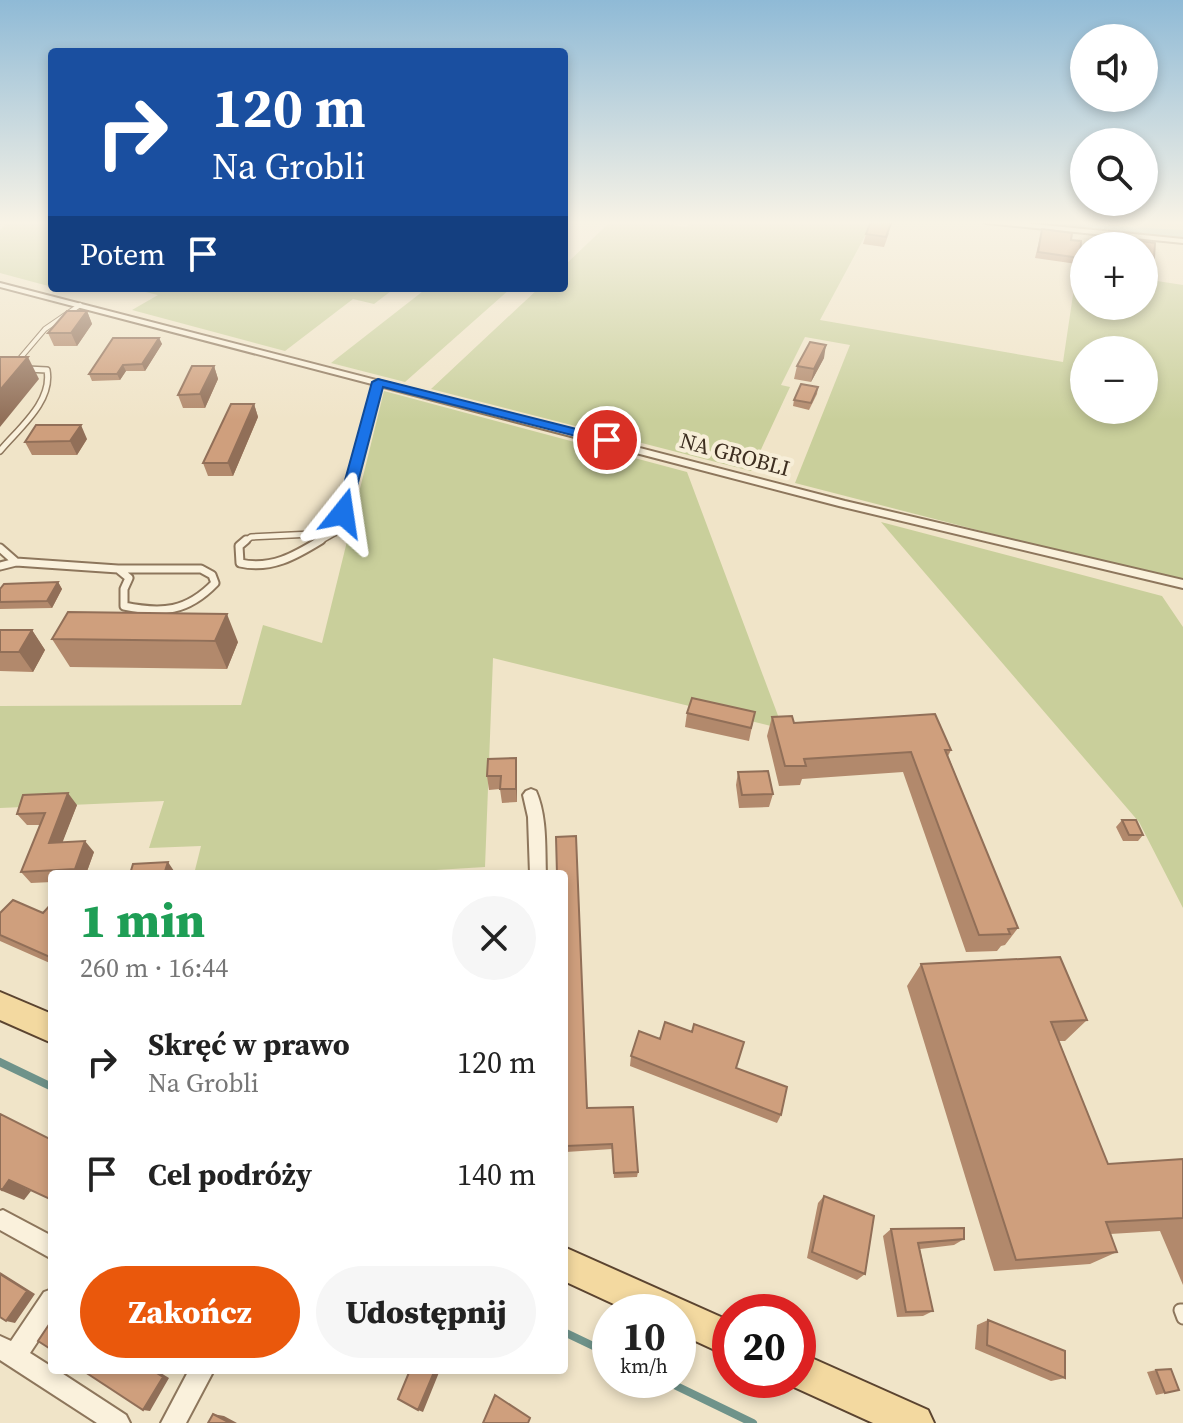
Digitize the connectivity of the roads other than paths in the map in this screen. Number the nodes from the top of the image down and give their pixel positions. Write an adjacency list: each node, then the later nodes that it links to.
1 (10, 287): 2 (street, NA GROBLI)
2 (80, 305): 3 (lane); 5 (street, NA GROBLI)
3 (17, 362): 4 (lane); 6 (lane)
4 (9, 365)
5 (378, 382): 7 (lane); 12 (street, NA GROBLI)
6 (0, 451)
7 (334, 533): 7 (lane)
8 (0, 548): 9 (lane)
9 (16, 562): 10 (lane); 11 (lane)
10 (0, 566)
11 (118, 569): 11 (lane)
12 (1183, 584)
13 (531, 795): 14 (street)
14 (538, 870)
15 (0, 1006): 16 (main road)
16 (48, 1027)
17 (3, 1220): 18 (street)
18 (48, 1246)
19 (568, 1266): 20 (main road)
20 (630, 1294)
21 (48, 1305): 24 (street)
22 (1183, 1310): 23 (lane)
23 (1183, 1318)
24 (7, 1352): 27 (street)
25 (200, 1374): 28 (street)
26 (816, 1378): 29 (main road)
27 (118, 1423)
28 (173, 1423)
29 (915, 1423)

